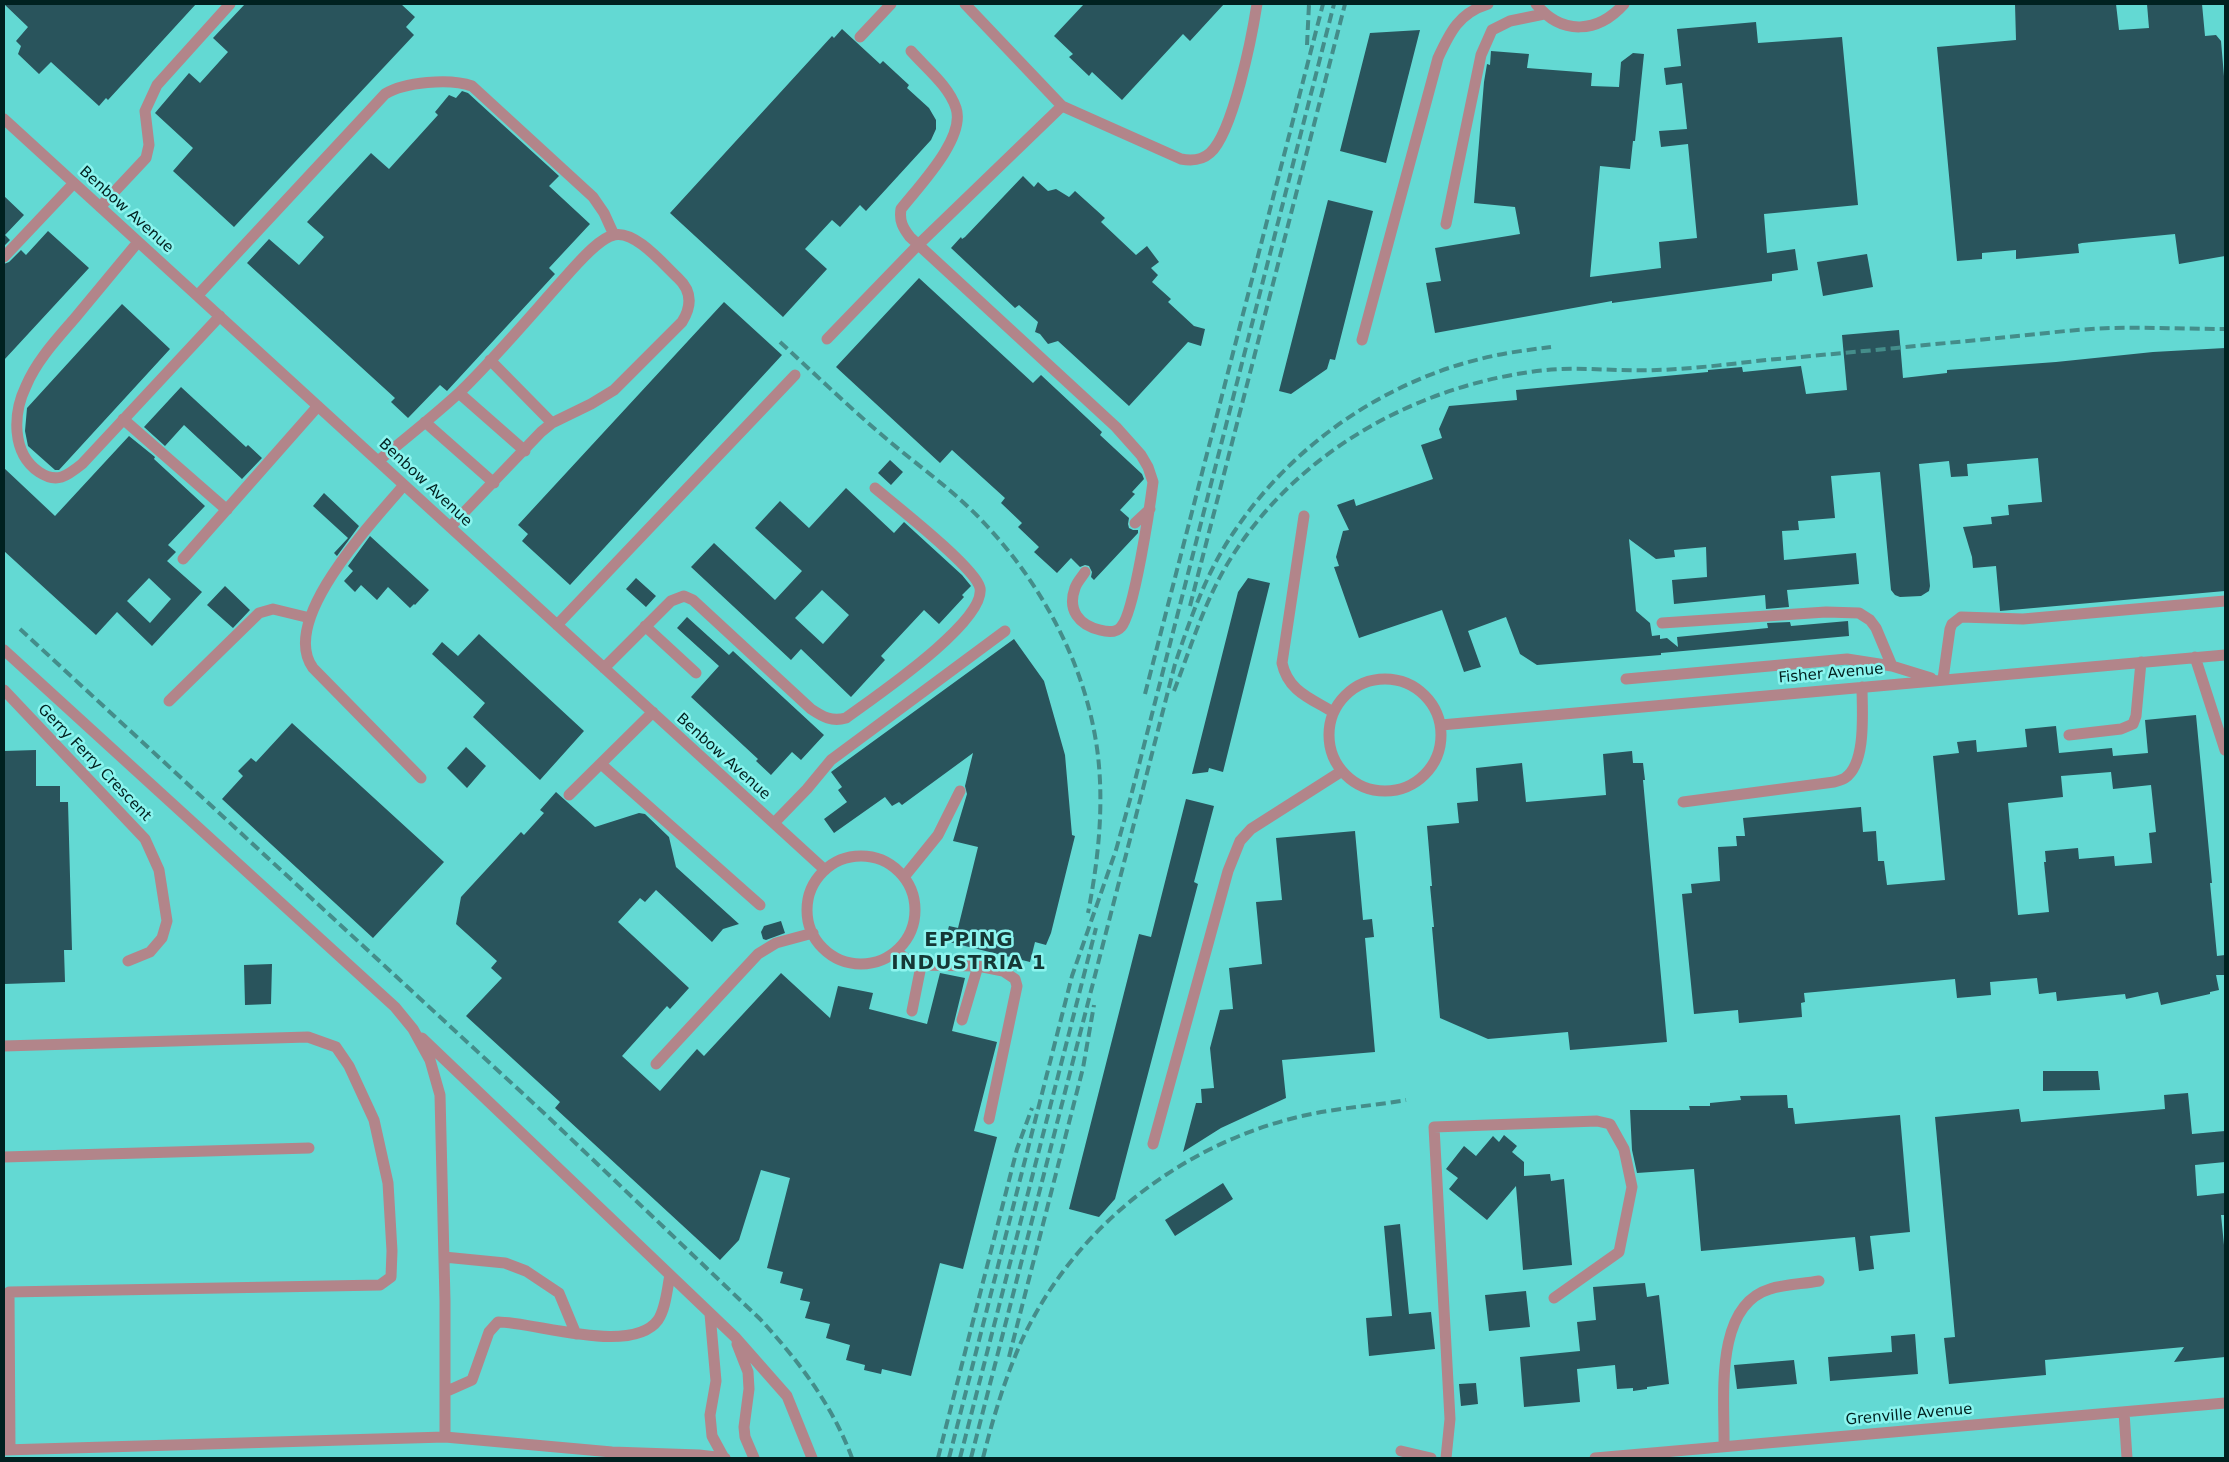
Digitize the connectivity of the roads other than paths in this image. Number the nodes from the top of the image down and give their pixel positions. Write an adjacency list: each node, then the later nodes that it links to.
1 (230, 4): 14 (lane)
2 (891, 4): 9 (lane)
3 (965, 4): 11 (lane)
4 (1257, 4): 11 (lane)
5 (1488, 4): 23 (lane)
6 (1536, 4): 8 (lane)
7 (1624, 4): 8 (lane)
8 (1544, 14): 15 (lane)
9 (860, 37)
10 (911, 51): 18 (lane)
11 (1062, 106): 18 (lane)
12 (4, 119): 13 (lane, Benbow Avenue)
13 (74, 182): 14 (lane, Benbow Avenue); 19 (lane)
14 (100, 207): 17 (lane, Benbow Avenue)
15 (1446, 224)
16 (614, 235): 20 (lane); 24 (lane); 30 (lane)
17 (138, 242): 20 (lane, Benbow Avenue); 28 (lane)
18 (918, 245): 22 (lane); 36 (lane)
19 (4, 257)
20 (198, 296): 21 (lane, Benbow Avenue)
21 (220, 316): 27 (lane, Benbow Avenue); 28 (lane)
22 (827, 339)
23 (1362, 340)
24 (490, 360): 26 (lane); 30 (lane)
25 (795, 374): 46 (lane)
26 (459, 393): 29 (lane); 31 (lane)
27 (318, 406): 32 (lane, Benbow Avenue); 37 (lane)
28 (123, 420): 37 (lane)
29 (425, 422): 32 (lane); 33 (lane)
30 (552, 423): 31 (lane)
31 (525, 451): 33 (lane)
32 (378, 461): 34 (lane, Benbow Avenue)
33 (494, 482): 40 (lane)
34 (404, 485): 40 (lane, Benbow Avenue); 44 (lane)
35 (875, 488): 47 (lane)
36 (1150, 509): 39 (lane); 42 (lane)
37 (227, 510): 41 (lane)
38 (1304, 516): 62 (lane)
39 (1135, 523)
40 (450, 527): 46 (lane, Benbow Avenue)
41 (183, 559)
42 (1085, 572)
43 (2225, 601): 57 (lane)
44 (310, 618): 60 (lane); 68 (lane)
45 (1662, 623): 53 (lane)
46 (557, 625): 54 (lane, Benbow Avenue)
47 (645, 626): 54 (lane); 55 (lane)
48 (1005, 631): 72 (lane)
49 (4, 650): 83 (lane)
50 (2225, 654): 51 (lane, Fisher Avenue)
51 (2195, 657): 52 (lane, Fisher Avenue); 65 (lane)
52 (2141, 662): 57 (lane, Fisher Avenue); 64 (lane)
53 (1892, 666): 56 (lane); 57 (lane)
54 (604, 668): 61 (lane, Benbow Avenue)
55 (696, 673)
56 (1626, 680)
57 (1939, 680): 58 (lane, Fisher Avenue)
58 (1862, 687): 63 (lane, Fisher Avenue); 71 (lane)
59 (4, 690): 78 (lane, Gerry Ferry Crescent)
60 (169, 701)
61 (653, 712): 66 (lane); 72 (lane, Benbow Avenue)
62 (1332, 712): 63 (lane); 67 (lane)
63 (1441, 726): 67 (lane)
64 (2069, 735)
65 (2225, 750)
66 (601, 764): 70 (lane); 75 (lane)
67 (1342, 771): 87 (lane)
68 (421, 778)
69 (960, 791): 74 (lane)
70 (569, 796)
71 (1683, 802)
72 (774, 824): 73 (lane, Benbow Avenue)
73 (825, 870): 74 (lane); 76 (lane)
74 (904, 878): 77 (lane)
75 (760, 905)
76 (813, 933): 77 (lane); 85 (lane)
77 (896, 951): 79 (lane)
78 (128, 961)
79 (921, 966): 80 (lane); 81 (lane)
80 (978, 966): 82 (lane); 86 (lane)
81 (912, 1011)
82 (962, 1020)
83 (413, 1029): 90 (lane); 91 (lane)
84 (4, 1046): 102 (lane)
85 (656, 1064)
86 (988, 1119)
87 (1153, 1144)
88 (309, 1148): 89 (lane)
89 (4, 1156)
90 (444, 1257): 95 (lane); 97 (lane)
91 (670, 1275): 94 (lane); 95 (lane)
92 (1819, 1281): 101 (lane)
93 (1554, 1298): 108 (lane)
94 (710, 1314): 96 (lane); 104 (lane)
95 (576, 1334): 97 (lane)
96 (735, 1337): 105 (lane); 106 (lane)
97 (445, 1392): 100 (lane)
98 (2225, 1403): 99 (lane, Grenville Avenue)
99 (2124, 1412): 101 (lane, Grenville Avenue); 110 (lane)
100 (445, 1437): 102 (lane); 104 (lane)
101 (1724, 1446): 109 (lane, Grenville Avenue)
102 (7, 1450)
103 (1401, 1451): 107 (lane)
104 (725, 1458)
105 (754, 1458)
106 (812, 1458)
107 (1431, 1458)
108 (1446, 1458)
109 (1595, 1458)
110 (2128, 1458)

